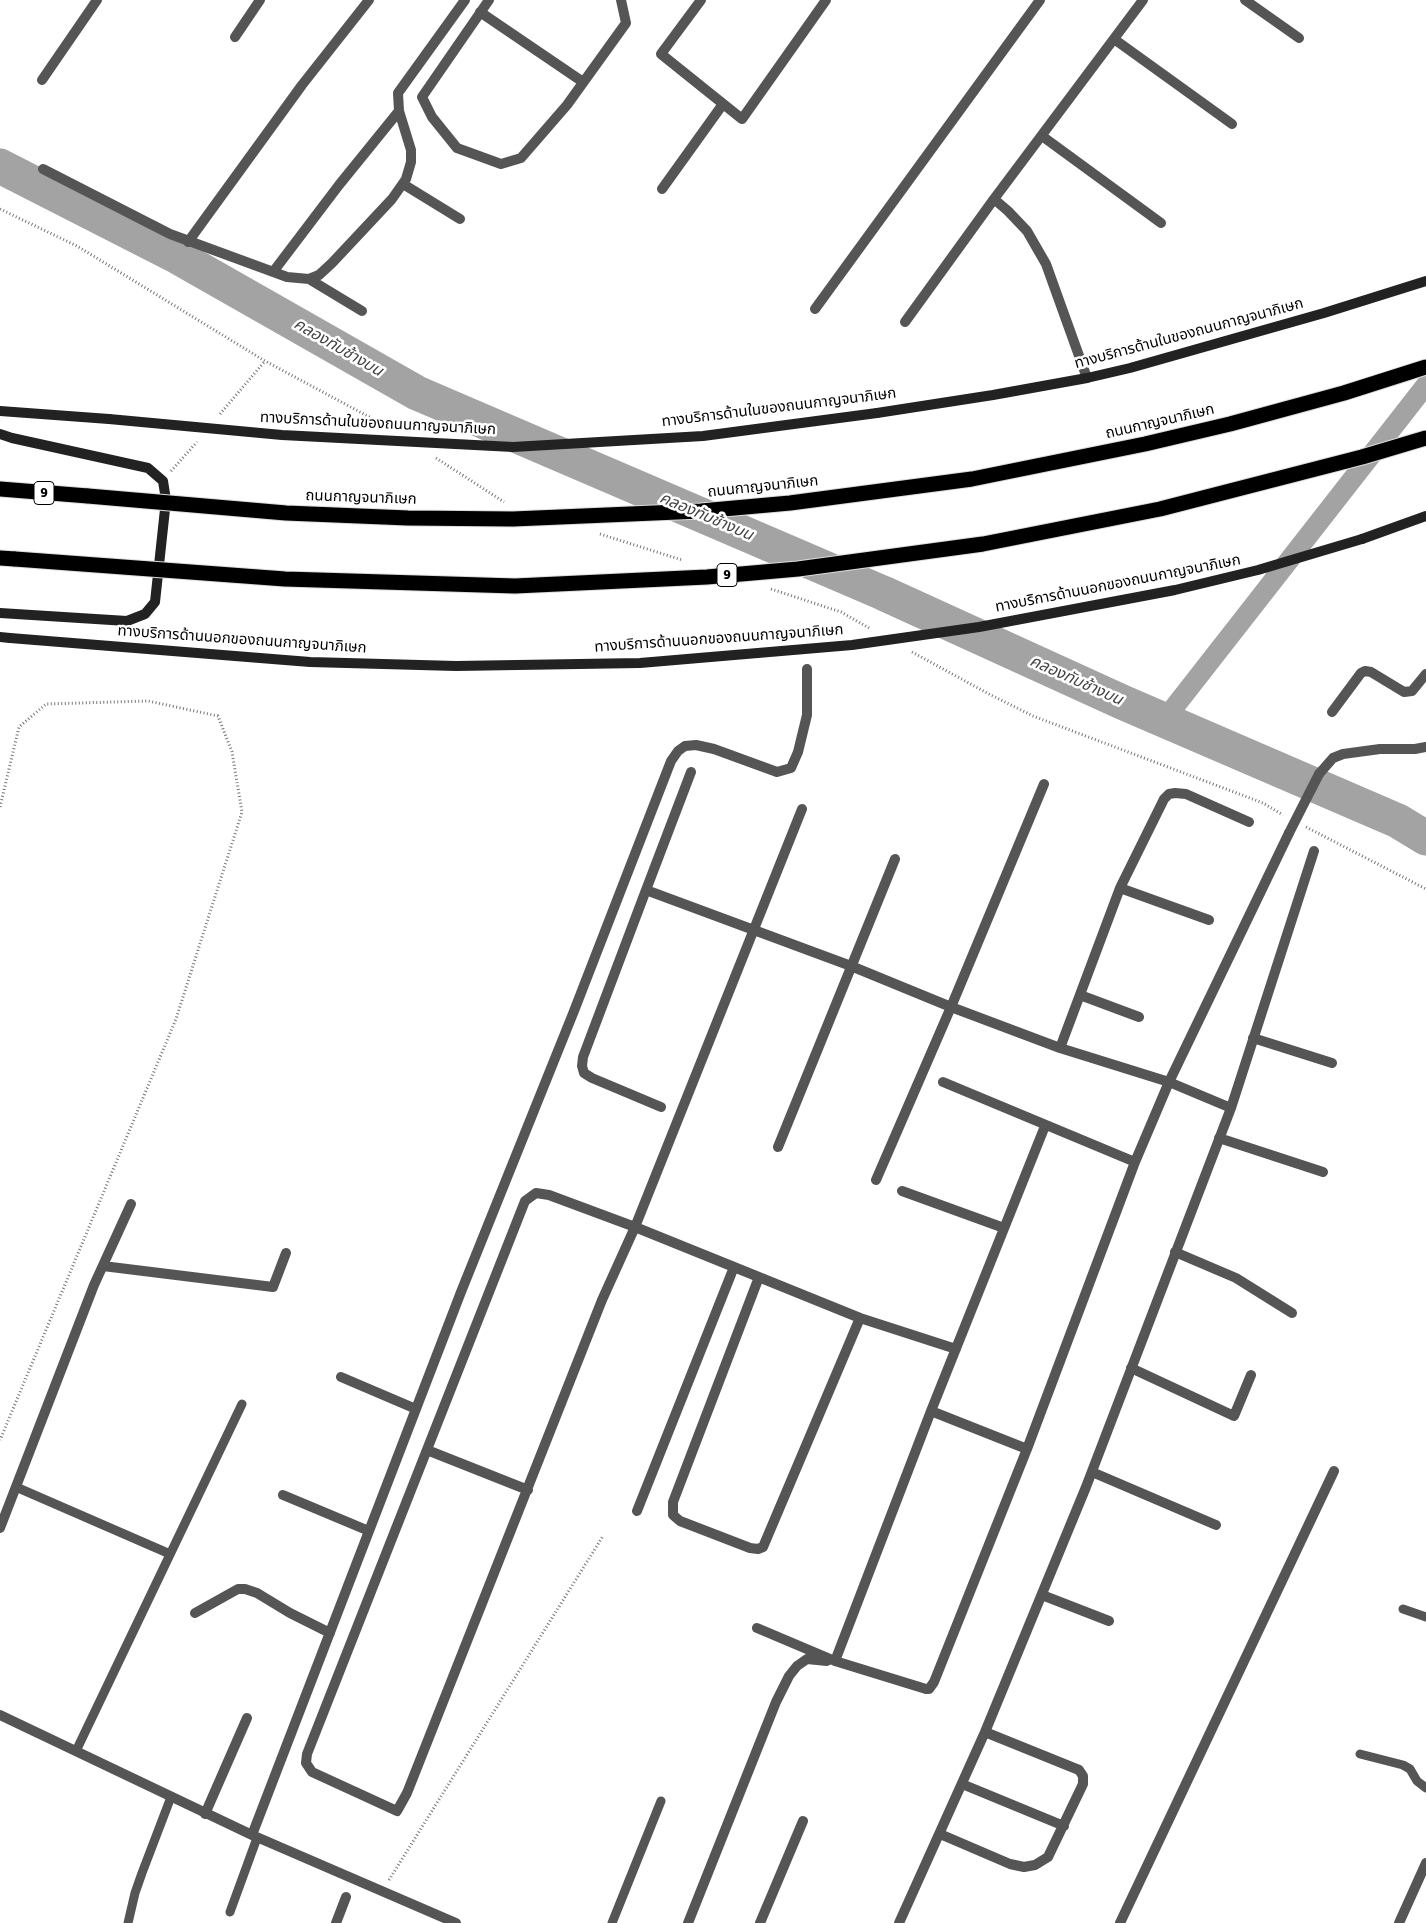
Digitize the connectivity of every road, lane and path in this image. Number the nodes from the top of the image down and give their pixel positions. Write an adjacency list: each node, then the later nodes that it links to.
1 (97, 0): 16 (street)
2 (260, 0): 13 (street)
3 (368, 0): 28 (street)
4 (465, 0): 19 (street)
5 (489, 0): 12 (street)
6 (621, 0): 17 (street)
7 (701, 0): 18 (street)
8 (826, 0): 18 (street)
9 (1040, 0): 32 (street)
10 (1142, 0): 15 (street)
11 (1245, 0): 14 (street)
12 (480, 12): 17 (street); 17 (street)
13 (235, 37)
14 (1299, 38)
15 (1114, 39): 20 (street); 21 (street)
16 (42, 80)
17 (583, 82)
18 (723, 104): 24 (street)
19 (399, 111): 23 (street); 29 (street)
20 (1232, 124)
21 (1042, 136): 25 (street); 27 (street)
22 (43, 169): 28 (street)
23 (403, 184): 26 (street); 30 (street)
24 (662, 189)
25 (994, 199): 34 (street); 36 (street)
26 (460, 218)
27 (1161, 223)
28 (188, 242): 29 (street)
29 (273, 272): 30 (street)
30 (309, 279): 33 (street)
31 (1426, 280): 36 (main road, ทางบริการด้านในของถนนกาญจนาภิเษก)
32 (814, 309)
33 (362, 311)
34 (905, 322)
35 (1426, 367): 40 (highway, ถนนกาญจนาภิเษก / 9, bridge)
36 (1087, 378): 37 (main road, ทางบริการด้านในของถนนกาญจนาภิเษก, bridge)
37 (0, 411)
38 (0, 434): 43 (main road)
39 (1426, 438): 42 (highway, 9, bridge)
40 (0, 489)
41 (1426, 516): 44 (main road, ทางบริการด้านนอกของถนนกาญจนาภิเษก, bridge)
42 (8, 558)
43 (0, 613)
44 (5, 637)
45 (807, 669): 93 (street)
46 (1426, 674): 47 (street)
47 (1332, 712)
48 (1426, 747): 68 (street, bridge)
49 (691, 772): 57 (street)
50 (1044, 784): 62 (street)
51 (0, 807): 95 (path)
52 (802, 809): 59 (street)
53 (1249, 822): 56 (street)
54 (1314, 851): 64 (street)
55 (895, 859): 60 (street)
56 (1120, 888): 58 (street); 61 (street)
57 (646, 890): 59 (street); 69 (street)
58 (1209, 920)
59 (755, 930): 60 (street); 79 (street)
60 (852, 966): 62 (street); 73 (street)
61 (1080, 995): 63 (street); 65 (street)
62 (951, 1007): 65 (street); 76 (street)
63 (1139, 1017)
64 (1253, 1038): 66 (street); 70 (street)
65 (1060, 1048): 68 (street)
66 (1332, 1062)
67 (944, 1082): 71 (street)
68 (1169, 1082): 70 (street); 74 (street)
69 (661, 1107)
70 (1231, 1108): 72 (street)
71 (1045, 1126): 74 (street); 80 (street)
72 (1219, 1138): 75 (street); 81 (street)
73 (778, 1147)
74 (1135, 1162): 96 (street)
75 (1323, 1172)
76 (876, 1180)
77 (902, 1191): 80 (street)
78 (132, 1204): 83 (street)
79 (635, 1227): 84 (street); 97 (street); 101 (street)
80 (1004, 1228): 88 (street)
81 (1175, 1252): 86 (street); 89 (street)
82 (286, 1253): 83 (street)
83 (103, 1266): 100 (street)
84 (734, 1267): 85 (street); 103 (street)
85 (760, 1277): 87 (street); 87 (street)
86 (1292, 1313)
87 (860, 1318): 88 (street)
88 (956, 1349): 94 (street)
89 (1131, 1368): 90 (street); 99 (street)
90 (1251, 1375)
91 (341, 1377): 93 (street)
92 (242, 1404): 108 (lane)
93 (416, 1408): 106 (street)
94 (931, 1411): 96 (street); 116 (street)
95 (0, 1440)
96 (1026, 1449): 116 (street)
97 (428, 1450): 101 (street); 101 (street)
98 (1334, 1471): 142 (street)
99 (1092, 1472): 104 (street); 109 (street)
100 (16, 1487): 105 (street); 108 (lane)
101 (528, 1490)
102 (283, 1495): 106 (street)
103 (638, 1511)
104 (1216, 1525)
105 (0, 1528)
106 (369, 1531): 115 (street)
107 (603, 1536): 132 (path)
108 (170, 1554): 120 (lane)
109 (1042, 1595): 113 (street); 119 (street)
110 (1404, 1609): 112 (lane)
111 (195, 1613): 115 (street)
112 (1426, 1617)
113 (1108, 1621)
114 (757, 1628): 116 (street)
115 (330, 1633): 130 (street)
116 (835, 1661): 139 (street)
117 (0, 1715): 120 (street)
118 (247, 1718): 126 (street)
119 (985, 1732): 122 (street); 128 (street)
120 (76, 1751): 124 (street)
121 (1360, 1754): 123 (lane)
122 (962, 1784): 128 (street); 129 (street)
123 (1426, 1788)
124 (171, 1797): 126 (street); 135 (lane)
125 (661, 1801): 138 (lane)
126 (205, 1814): 130 (street)
127 (802, 1821): 140 (street)
128 (1064, 1826): 129 (street)
129 (940, 1834): 141 (street)
130 (254, 1836): 132 (street); 134 (lane)
131 (1426, 1863): 143 (street)
132 (382, 1891): 137 (street)
133 (346, 1897): 136 (street)
134 (230, 1912)
135 (128, 1923)
136 (336, 1923)
137 (456, 1923)
138 (612, 1923)
139 (688, 1923)
140 (760, 1923)
141 (899, 1923)
142 (1120, 1923)
143 (1399, 1923)

